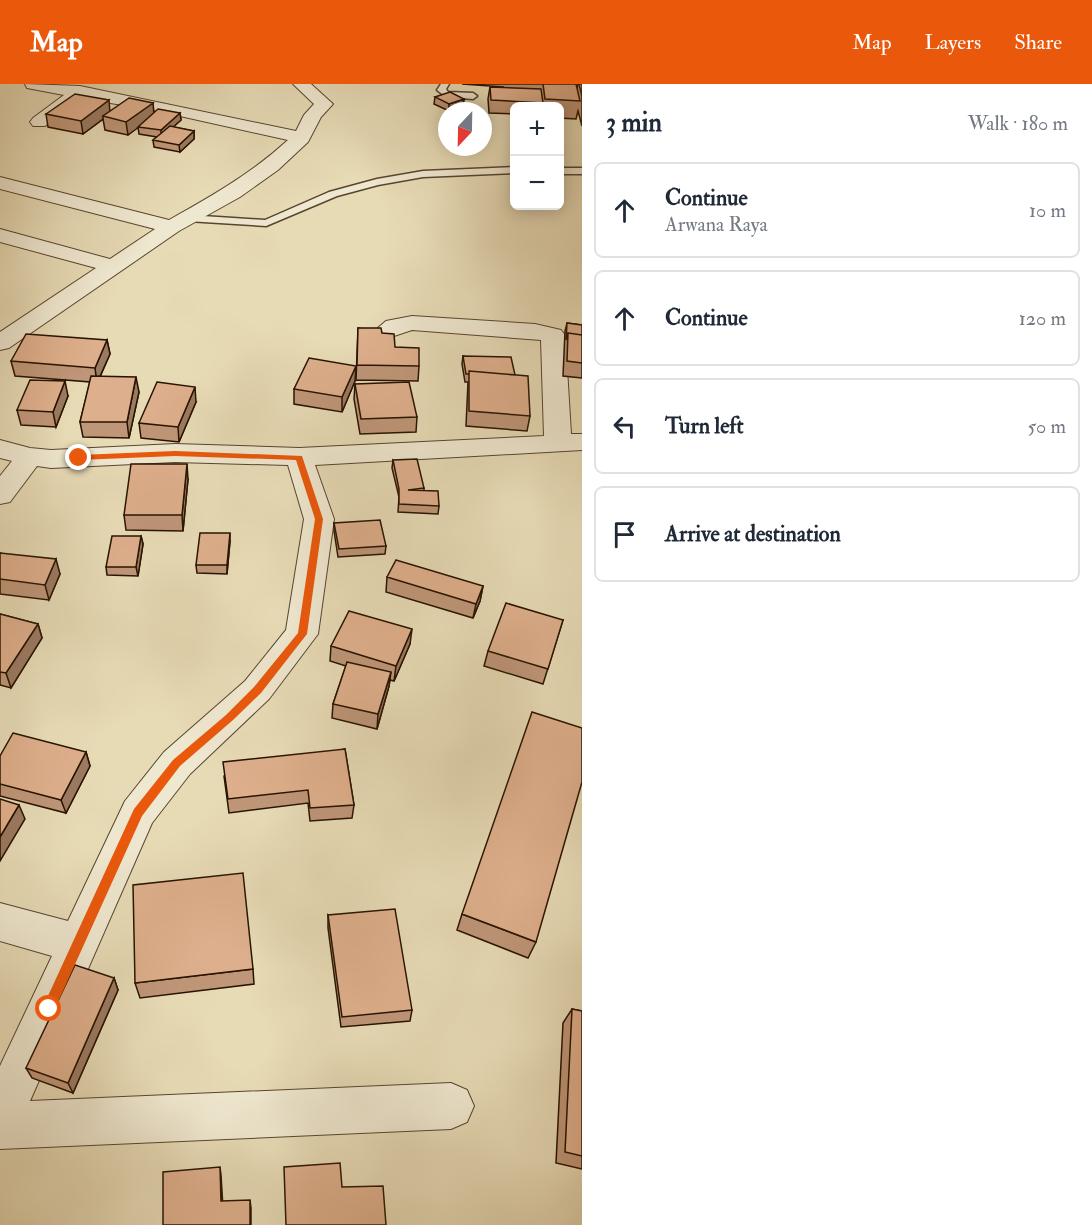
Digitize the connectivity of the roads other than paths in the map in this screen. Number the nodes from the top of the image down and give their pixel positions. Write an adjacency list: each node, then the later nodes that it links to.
1 (33, 84): 4 (street)
2 (301, 84): 7 (street)
3 (445, 84): 5 (lane)
4 (72, 88): 6 (street); 7 (street)
5 (473, 96)
6 (39, 122)
7 (302, 138): 12 (street)
8 (510, 170): 12 (lane)
9 (564, 171): 10 (lane)
10 (582, 171)
11 (0, 183): 12 (street)
12 (180, 222): 14 (street)
13 (0, 235): 14 (street)
14 (112, 266): 16 (street)
15 (385, 332): 17 (street)
16 (0, 343)
17 (570, 442): 19 (street)
18 (0, 449): 20 (street)
19 (299, 457): 20 (street); 23 (street)
20 (30, 458): 21 (street)
21 (0, 495)
22 (0, 922): 23 (street)
23 (78, 943): 25 (street)
24 (451, 1107): 26 (street)
25 (0, 1118)
26 (0, 1126)

